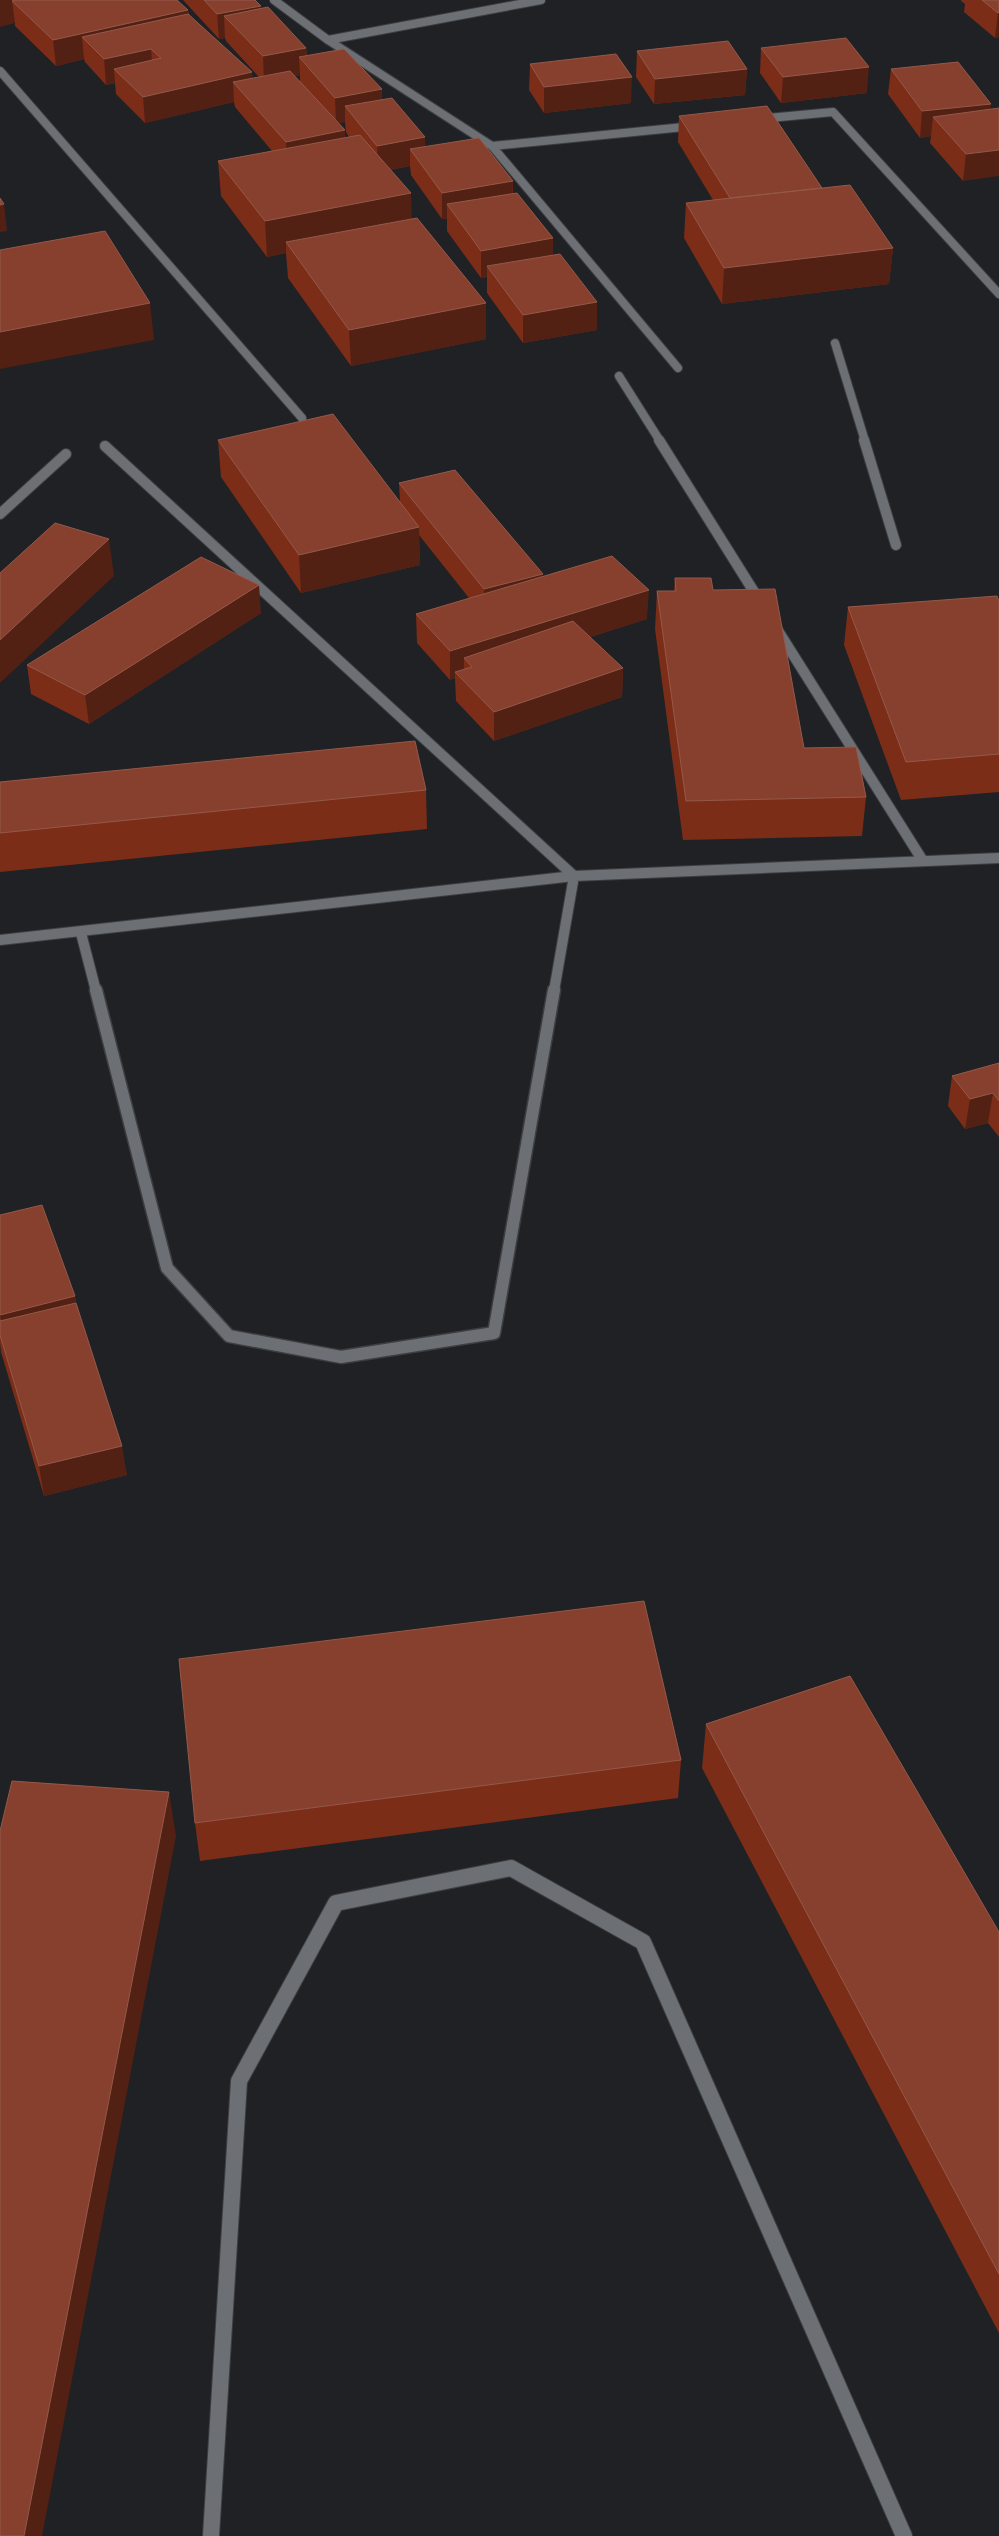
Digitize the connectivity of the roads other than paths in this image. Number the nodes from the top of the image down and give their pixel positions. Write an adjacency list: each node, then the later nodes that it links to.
1 (274, 0): 3 (street)
2 (541, 0): 3 (street)
3 (328, 40): 7 (street)
4 (0, 71): 12 (street)
5 (745, 121): 8 (street)
6 (706, 125): 7 (street)
7 (492, 146): 10 (street)
8 (999, 294)
9 (835, 343): 16 (street)
10 (678, 368)
11 (619, 376): 18 (street)
12 (302, 418)
13 (105, 446): 19 (street)
14 (66, 454): 15 (street)
15 (0, 514)
16 (896, 545)
17 (999, 858): 18 (street)
18 (923, 861): 19 (street)
19 (574, 876): 20 (street); 20 (street)
20 (81, 933): 21 (street)
21 (0, 940)
22 (211, 2536): 23 (street)
23 (904, 2536)

